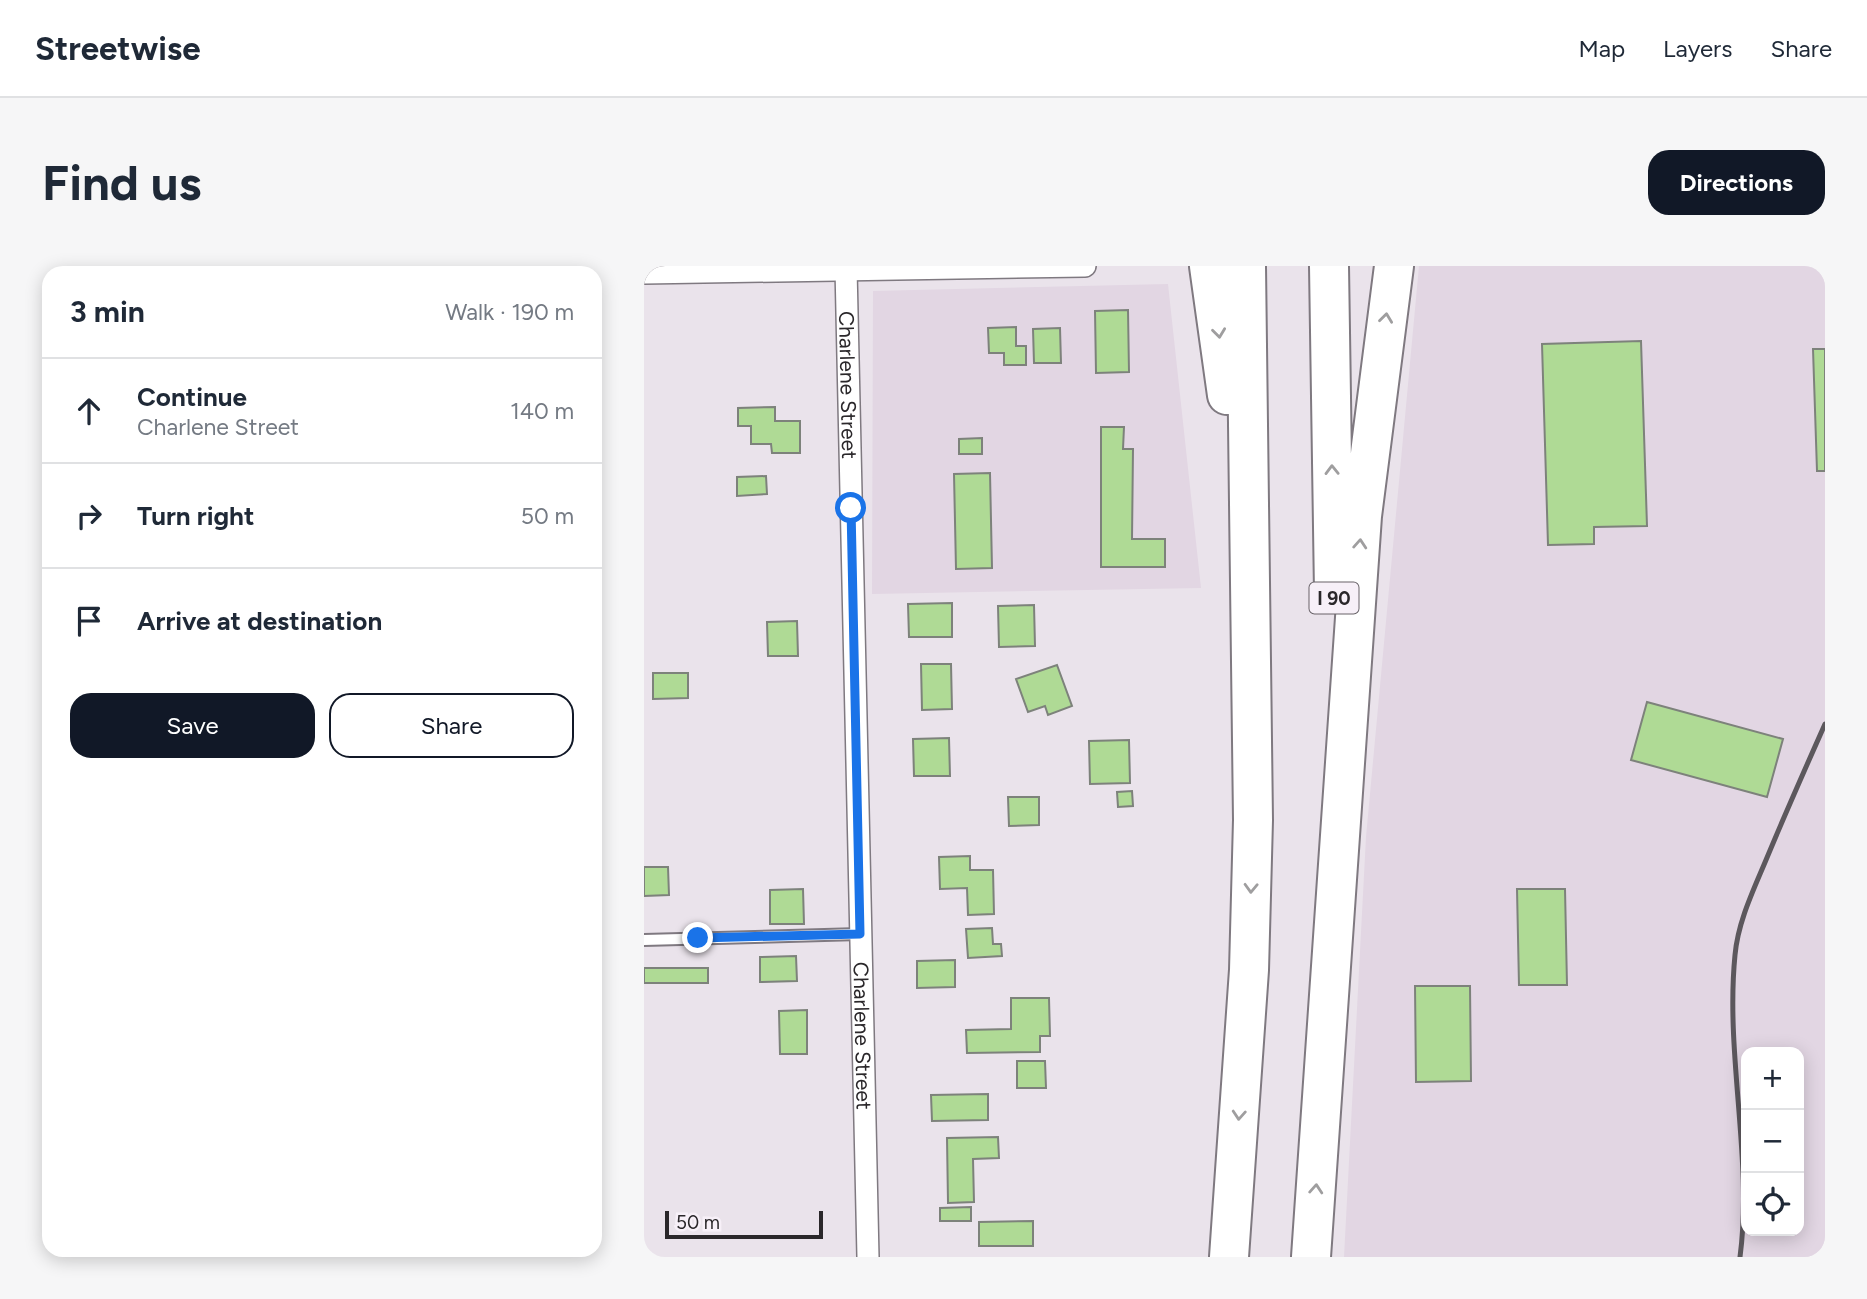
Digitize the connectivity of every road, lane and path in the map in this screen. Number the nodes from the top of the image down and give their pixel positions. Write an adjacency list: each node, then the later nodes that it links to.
1 (1085, 266): 6 (street)
2 (1209, 266): 8 (highway, one-way to 8)
3 (1246, 266): 8 (highway)
4 (1329, 266): 9 (highway, I 90, one-way to 4)
5 (1394, 266): 9 (highway, one-way to 5)
6 (846, 268): 7 (street); 10 (street, Charlene Street)
7 (644, 272)
8 (1253, 820): 13 (highway, one-way to 13)
9 (1332, 930): 14 (highway, I 90, one-way to 9)
10 (860, 934): 11 (lane); 12 (street, Charlene Street)
11 (644, 940)
12 (868, 1257)
13 (1230, 1257)
14 (1311, 1257)

